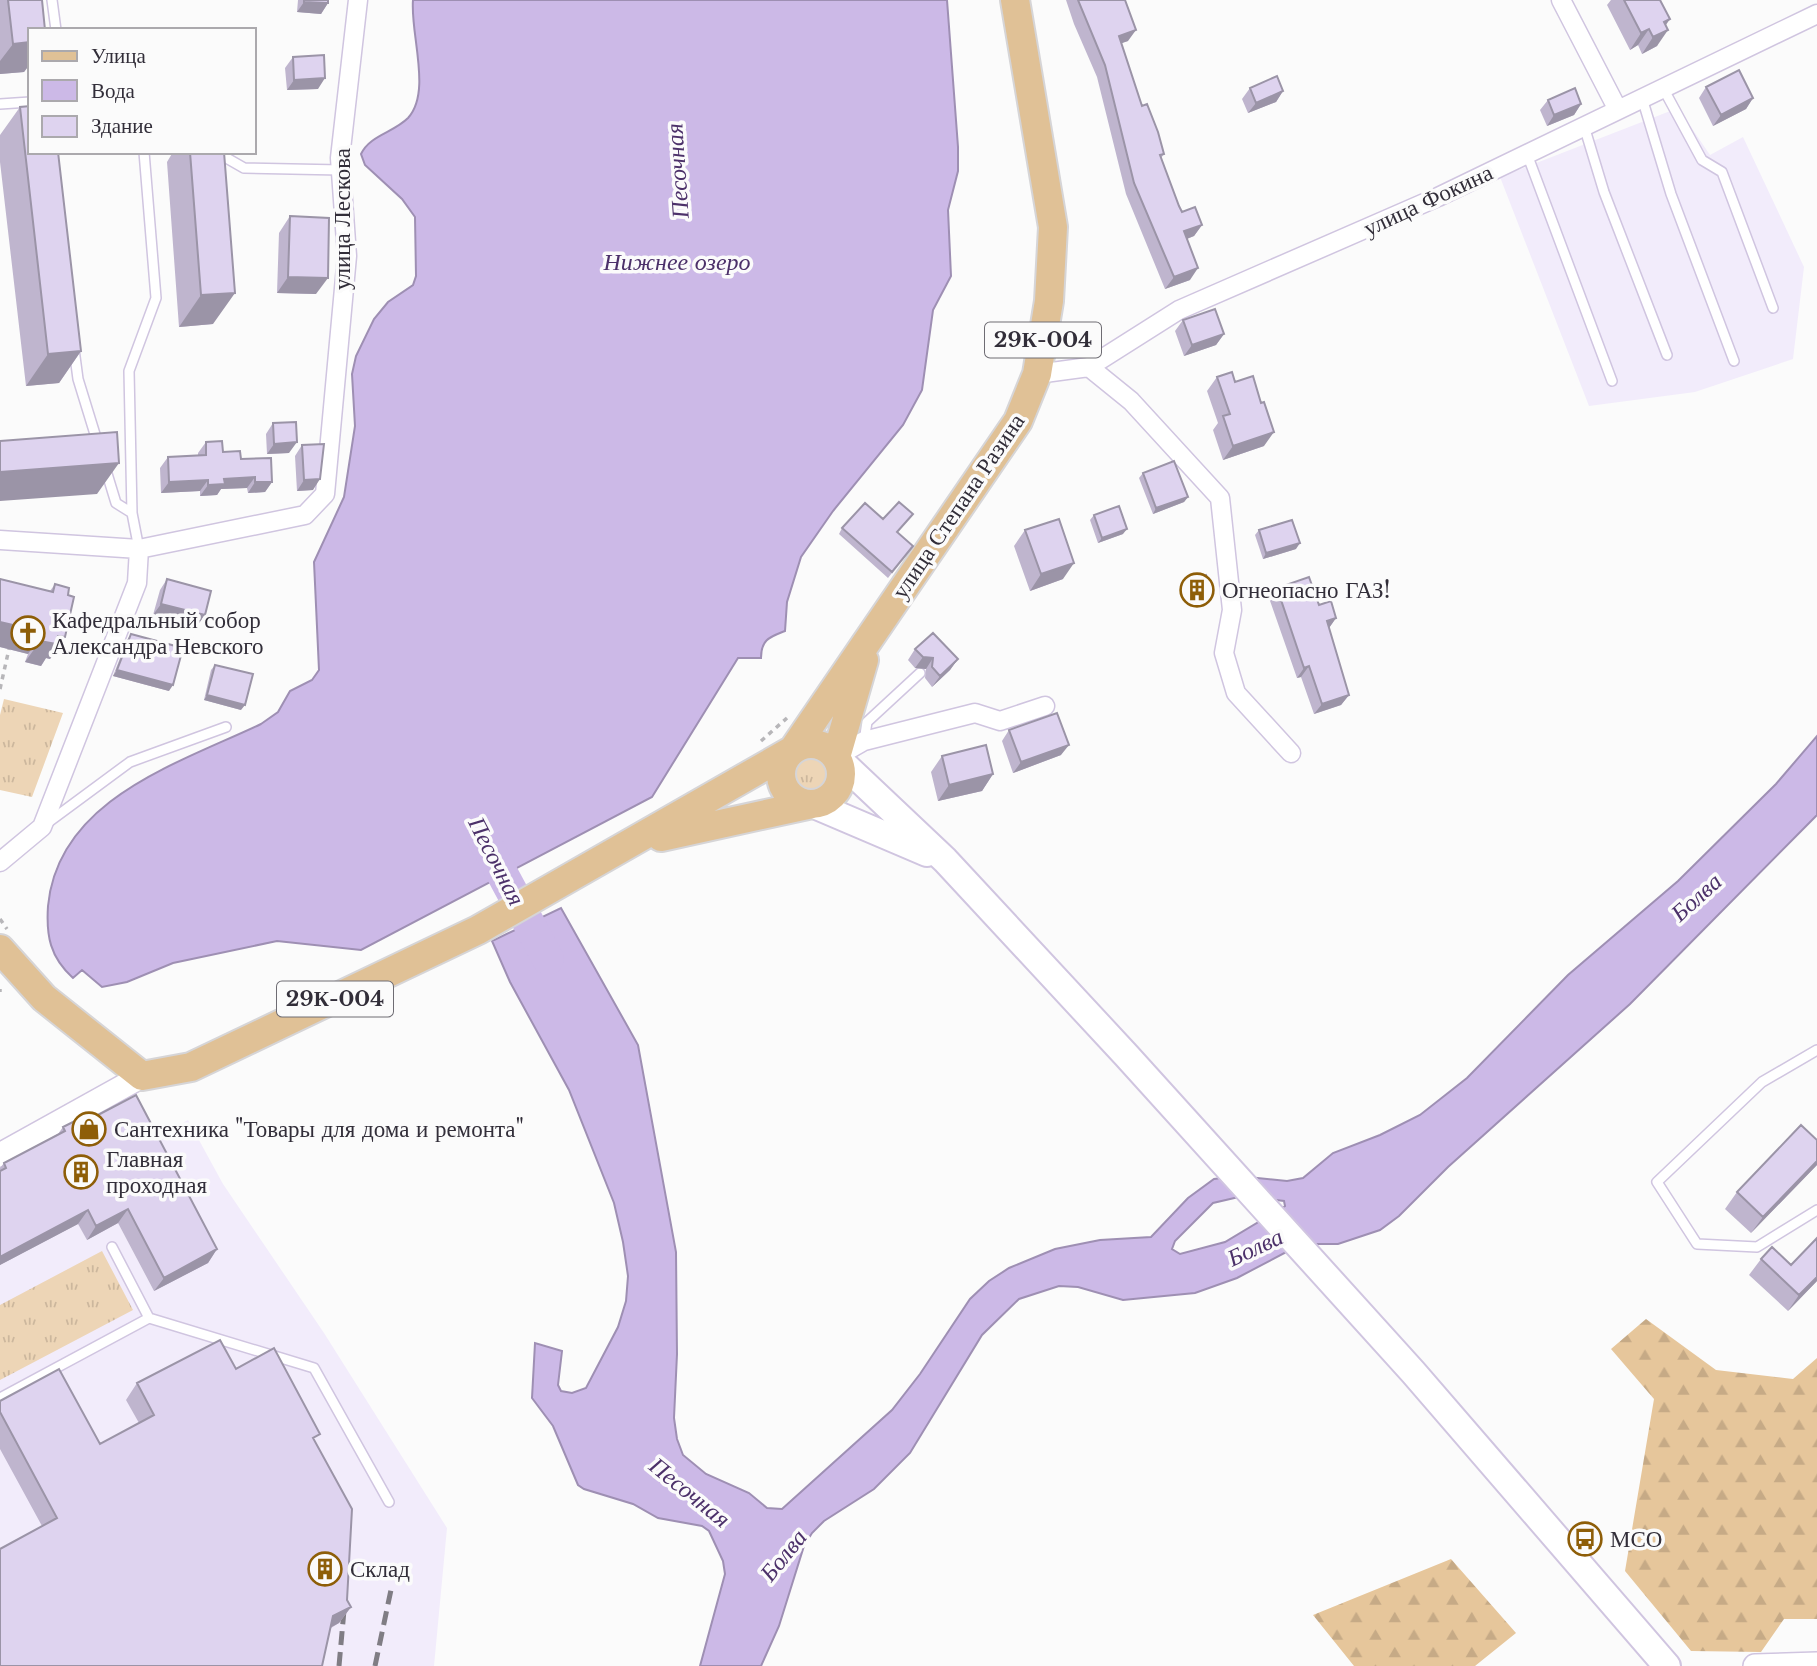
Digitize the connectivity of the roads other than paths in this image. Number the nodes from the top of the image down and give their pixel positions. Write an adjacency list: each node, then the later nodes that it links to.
1 (52, 0): 6 (lane)
2 (358, 0): 16 (street, улица Лескова)
3 (1015, 0): 22 (main road, улица Степана Разина / 29К-004)
4 (1561, 0): 11 (street)
5 (1817, 13): 7 (street, улица Фокина)
6 (55, 28)
7 (1663, 88): 8 (street, улица Фокина); 17 (lane)
8 (1642, 98): 11 (street, улица Фокина); 20 (lane)
9 (28, 102): 10 (lane)
10 (0, 104)
11 (1618, 110): 12 (street, улица Фокина)
12 (1584, 126): 15 (street, улица Фокина); 19 (lane)
13 (144, 154): 26 (lane)
14 (220, 154): 16 (lane)
15 (1527, 154): 21 (street, улица Фокина); 23 (lane)
16 (341, 170): 28 (street, улица Лескова)
17 (1773, 308)
18 (73, 341): 24 (lane)
19 (1667, 355)
20 (1734, 361)
21 (1089, 367): 22 (street, улица Фокина); 35 (street)
22 (1037, 373): 29 (main road, улица Степана Разина / 29К-004)
23 (1612, 381)
24 (99, 448): 25 (lane); 26 (lane)
25 (87, 449)
26 (132, 513): 28 (lane)
27 (0, 540): 28 (street)
28 (139, 549): 38 (street)
29 (872, 634): 34 (main road, улица Степана Разина); 36 (main road, 29К-004)
30 (920, 673): 33 (lane)
31 (1045, 706): 33 (street)
32 (226, 727): 38 (lane)
33 (864, 741): 36 (street)
34 (793, 750): 36 (main road); 37 (main road); 39 (main road)
35 (1291, 753)
36 (836, 757): 37 (main road, 29К-004); 40 (main road)
37 (812, 804): 39 (main road, 29К-004); 40 (main road)
38 (41, 827): 41 (street)
39 (634, 843): 44 (main road, 29К-004)
40 (945, 860): 52 (main road)
41 (0, 862)
42 (6, 942): 44 (main road)
43 (1817, 1050): 46 (lane)
44 (142, 1076): 45 (street)
45 (0, 1155)
46 (1817, 1210)
47 (112, 1247): 48 (lane)
48 (149, 1318): 49 (lane); 50 (lane)
49 (0, 1398)
50 (389, 1502)
51 (1817, 1664): 53 (street)
52 (1667, 1666)
53 (1755, 1666)

